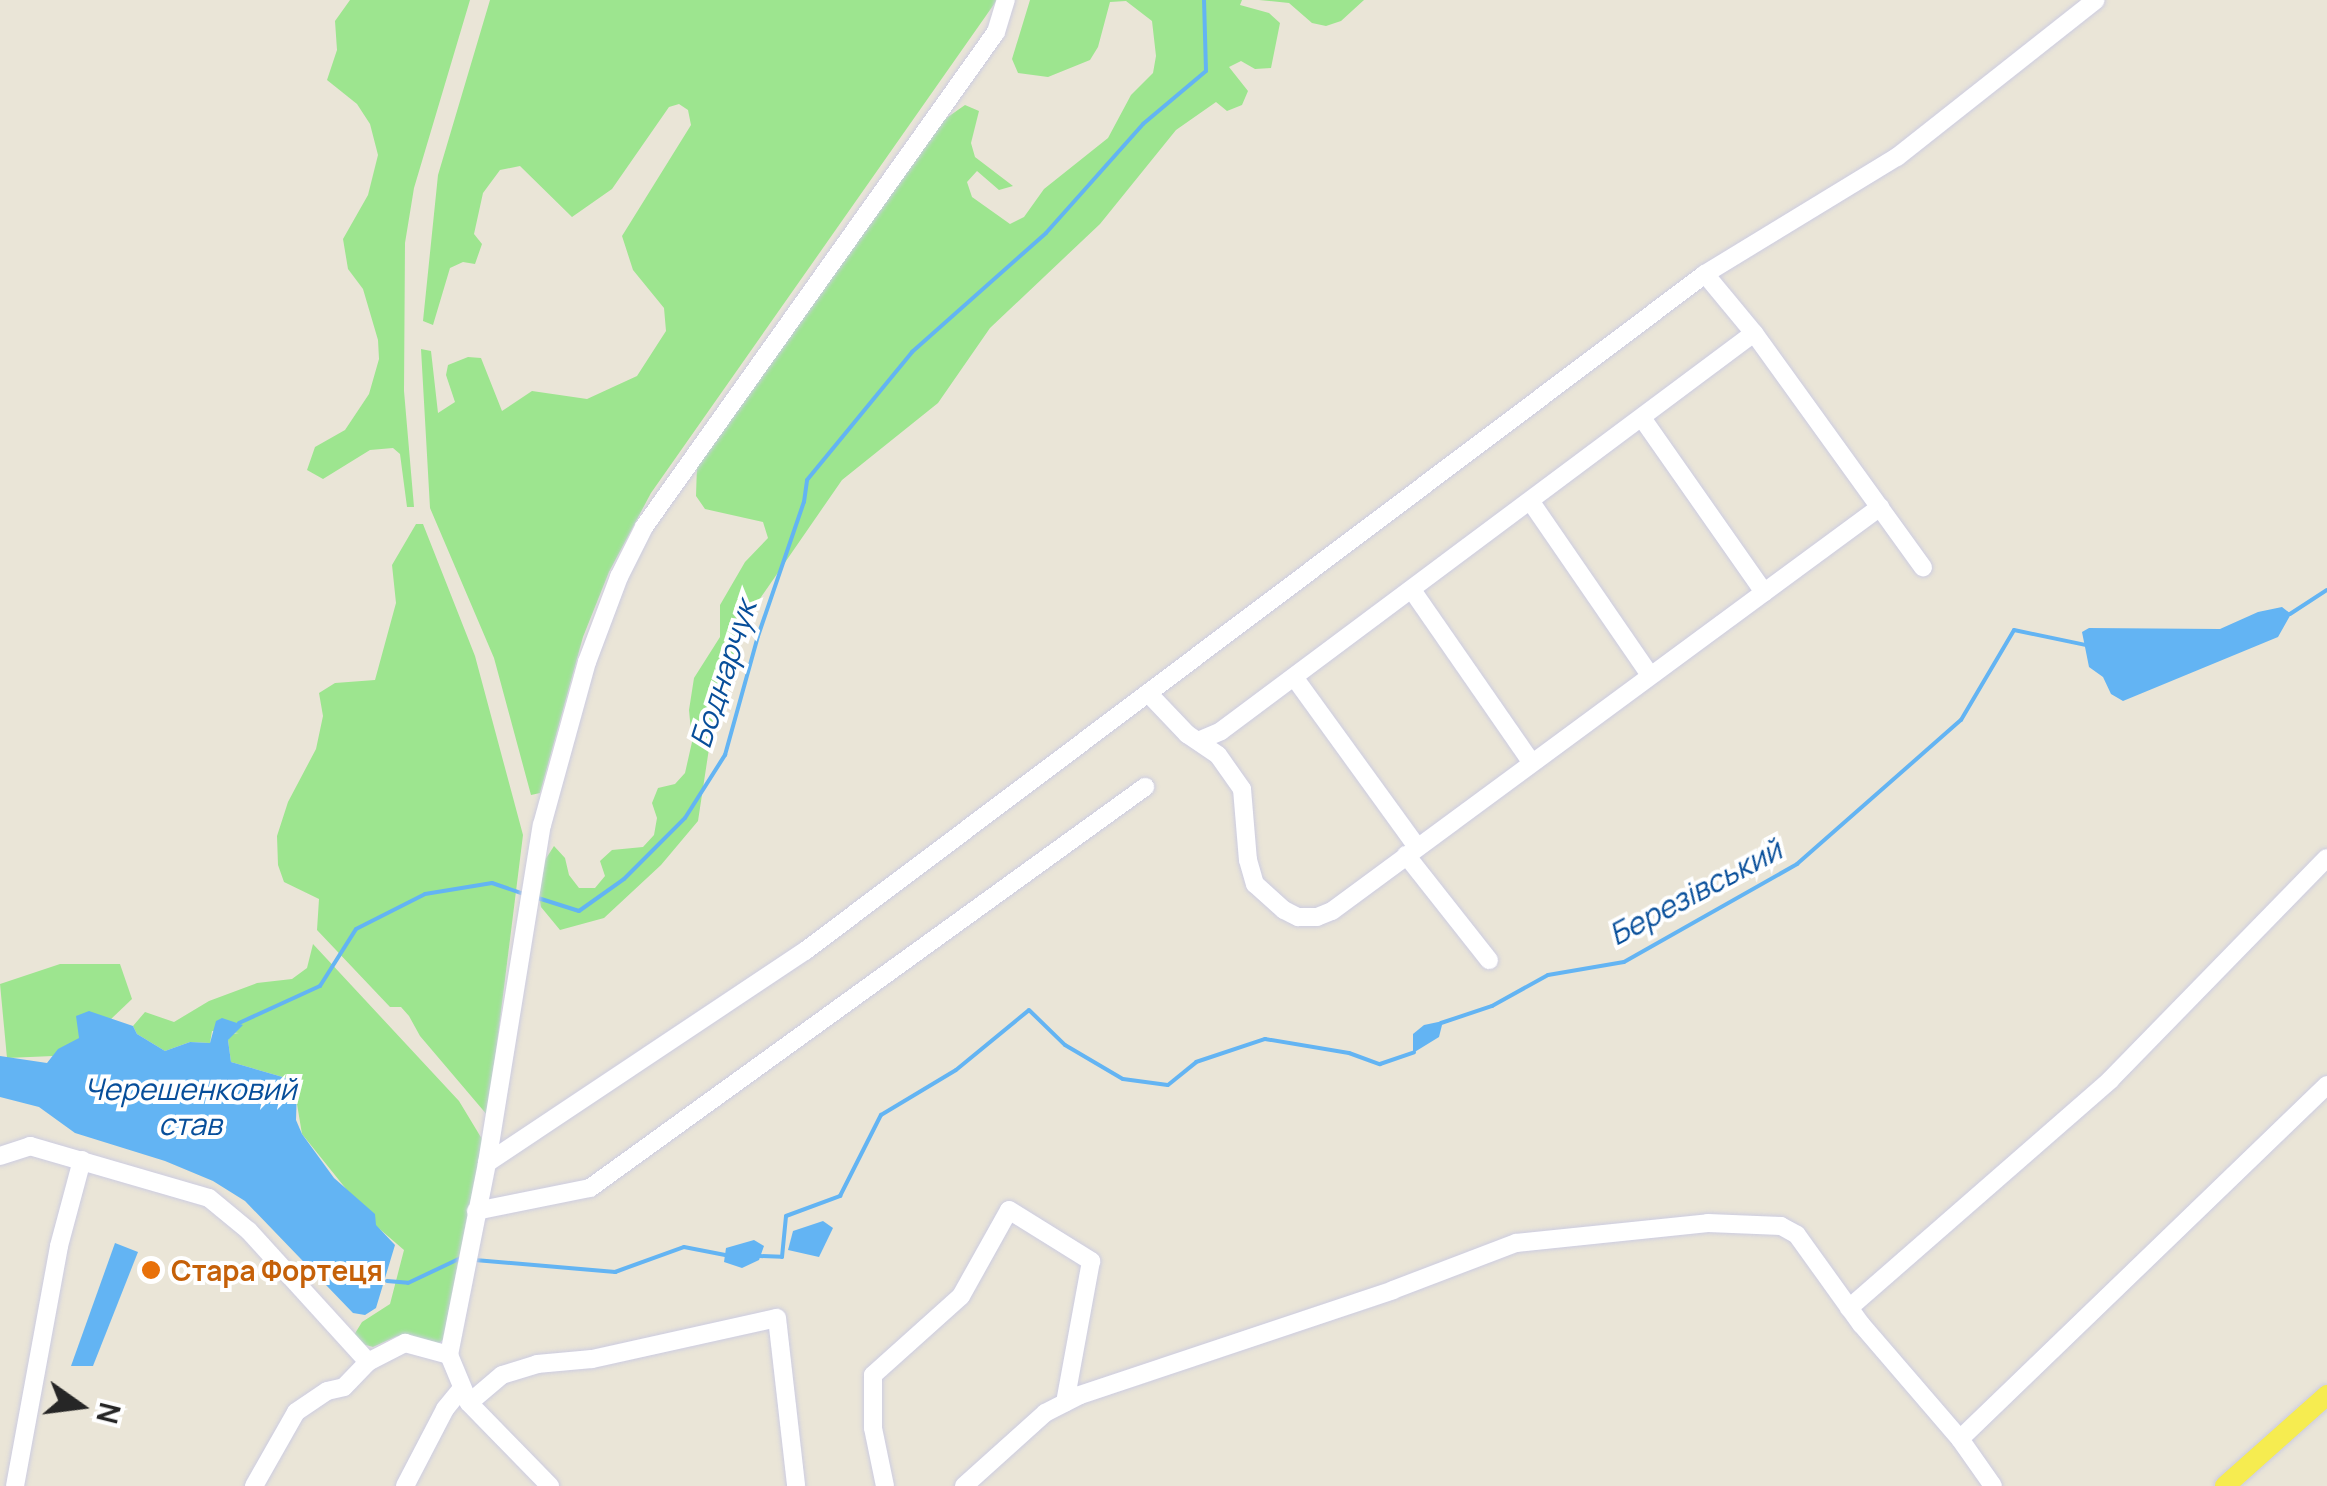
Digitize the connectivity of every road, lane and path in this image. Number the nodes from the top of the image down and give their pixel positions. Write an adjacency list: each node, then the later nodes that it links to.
1 (1006, 0): 23 (street)
2 (2096, 0): 3 (street)
3 (1705, 274): 4 (street); 13 (street)
4 (1754, 333): 5 (street); 7 (street)
5 (1642, 418): 6 (street); 10 (street)
6 (1532, 502): 9 (street); 11 (street)
7 (1880, 507): 8 (street); 10 (street)
8 (1923, 567)
9 (1412, 590): 12 (street); 15 (street)
10 (1764, 592): 11 (street)
11 (1650, 675): 15 (street)
12 (1294, 676): 14 (street); 17 (street)
13 (1148, 692): 14 (street); 23 (street)
14 (1198, 741): 17 (street)
15 (1531, 762): 17 (street)
16 (1145, 786): 24 (street)
17 (1411, 851): 19 (street)
18 (2327, 858): 25 (street)
19 (1490, 960)
20 (2327, 1085): 31 (street)
21 (0, 1156): 22 (street)
22 (82, 1160): 27 (street); 32 (street)
23 (487, 1163): 24 (street)
24 (476, 1211): 26 (street)
25 (1850, 1308): 30 (street); 31 (street)
26 (449, 1355): 27 (street); 29 (street)
27 (368, 1362): 33 (street)
28 (2327, 1395): 40 (main road)
29 (465, 1396): 34 (street); 35 (street); 36 (street)
30 (1065, 1403): 37 (street); 38 (street)
31 (1960, 1439): 39 (street)
32 (15, 1486)
33 (254, 1486)
34 (405, 1486)
35 (550, 1486)
36 (796, 1486)
37 (884, 1486)
38 (964, 1486)
39 (1993, 1486)
40 (2225, 1486)

